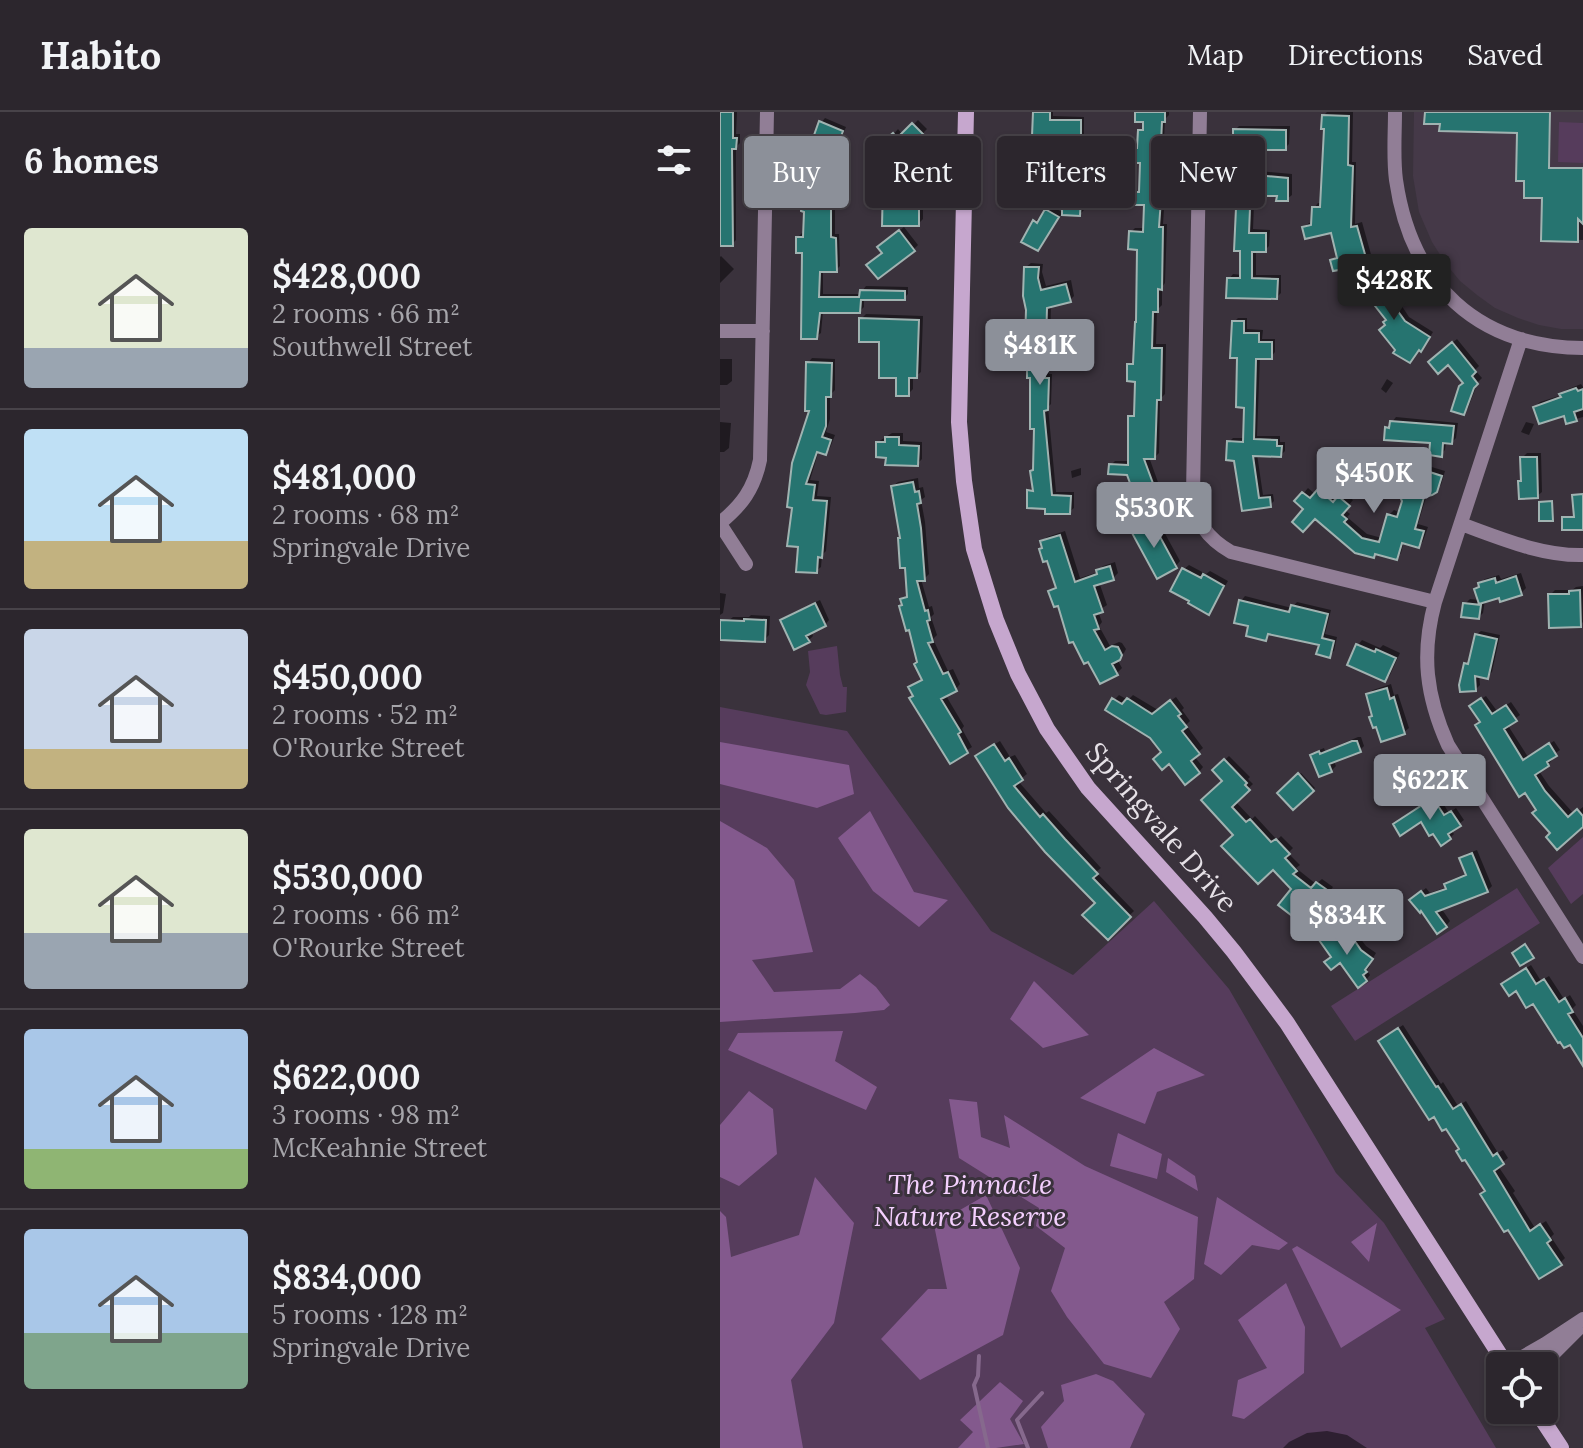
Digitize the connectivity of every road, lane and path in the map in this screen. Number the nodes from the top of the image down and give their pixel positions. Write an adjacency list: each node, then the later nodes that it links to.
1 (767, 112): 6 (street)
2 (966, 112): 16 (main road, Springvale Drive)
3 (1200, 112): 13 (street)
4 (1395, 112): 7 (street)
5 (720, 331): 6 (street)
6 (763, 331): 9 (street)
7 (1521, 339): 8 (street); 10 (street)
8 (1583, 348)
9 (720, 524): 12 (street)
10 (1461, 524): 11 (street); 13 (street)
11 (1583, 555)
12 (746, 564)
13 (1435, 602): 14 (street)
14 (1583, 957)
15 (1583, 1321): 17 (street); 18 (street)
16 (1498, 1352)
17 (1531, 1352)
18 (1554, 1352)
19 (1545, 1424): 20 (main road)
20 (1561, 1448)

